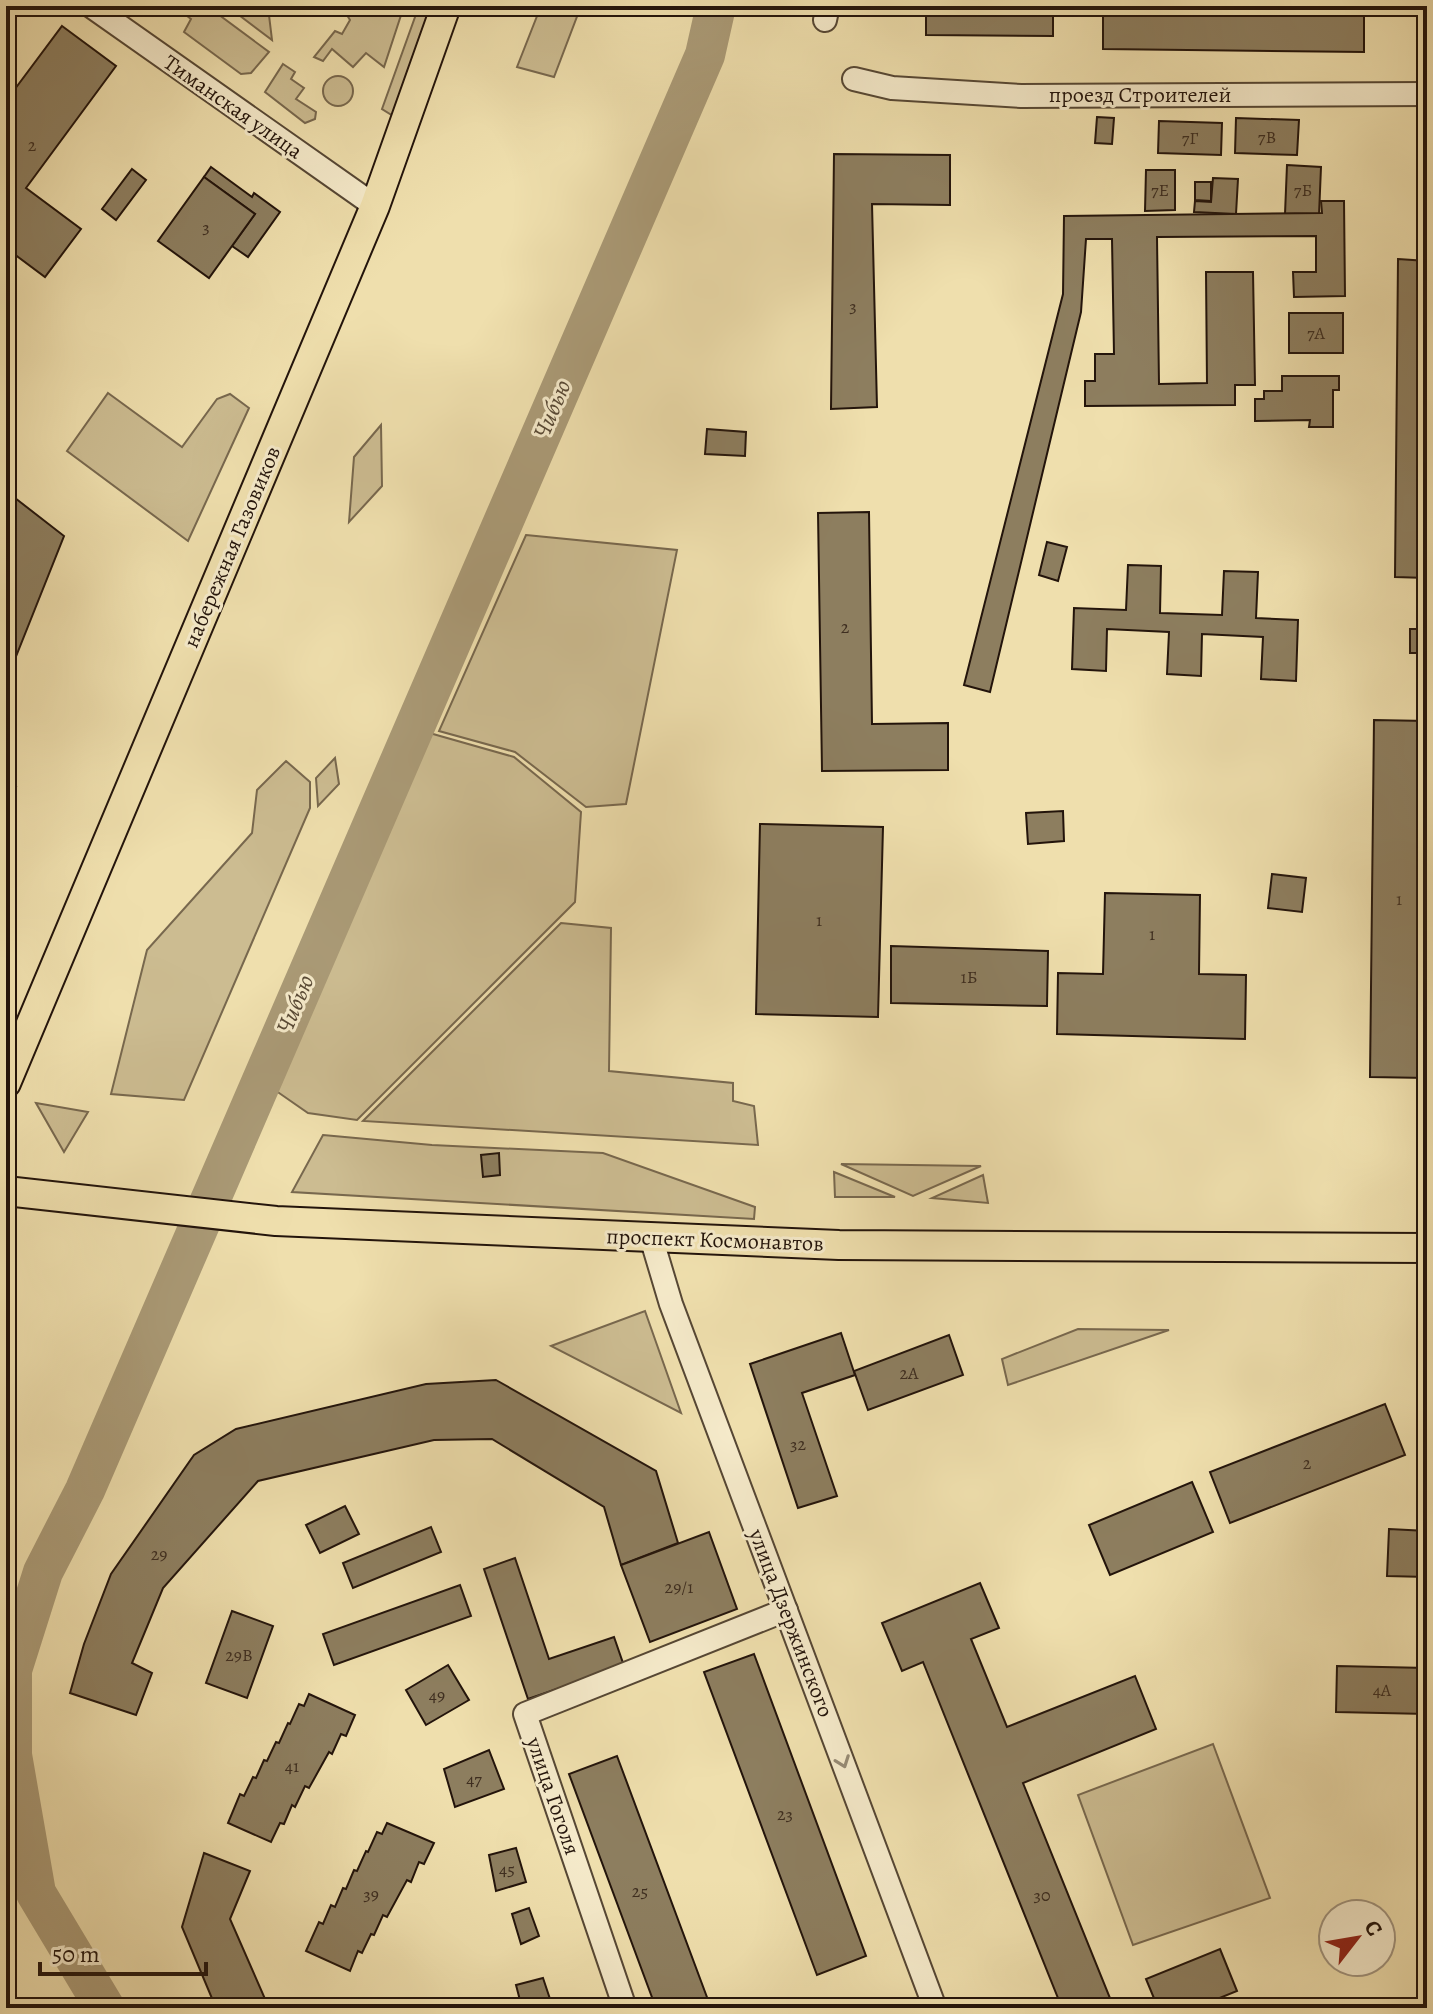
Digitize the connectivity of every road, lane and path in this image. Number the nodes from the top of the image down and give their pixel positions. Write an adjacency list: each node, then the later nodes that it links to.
1 (91, 6): 5 (street, Тиманская улица)
2 (446, 6): 5 (main road, набережная Газовиков)
3 (854, 79): 4 (street, проезд Строителей)
4 (1427, 94)
5 (375, 206): 6 (main road, набережная Газовиков)
6 (6, 1083)
7 (6, 1191): 8 (main road, проспект Космонавтов)
8 (651, 1237): 9 (main road, проспект Космонавтов); 10 (street, улица Дзержинского)
9 (1427, 1248)
10 (786, 1610): 11 (street, улица Гоголя); 12 (street, улица Дзержинского, one-way to 12)
11 (625, 2008)
12 (935, 2008)

